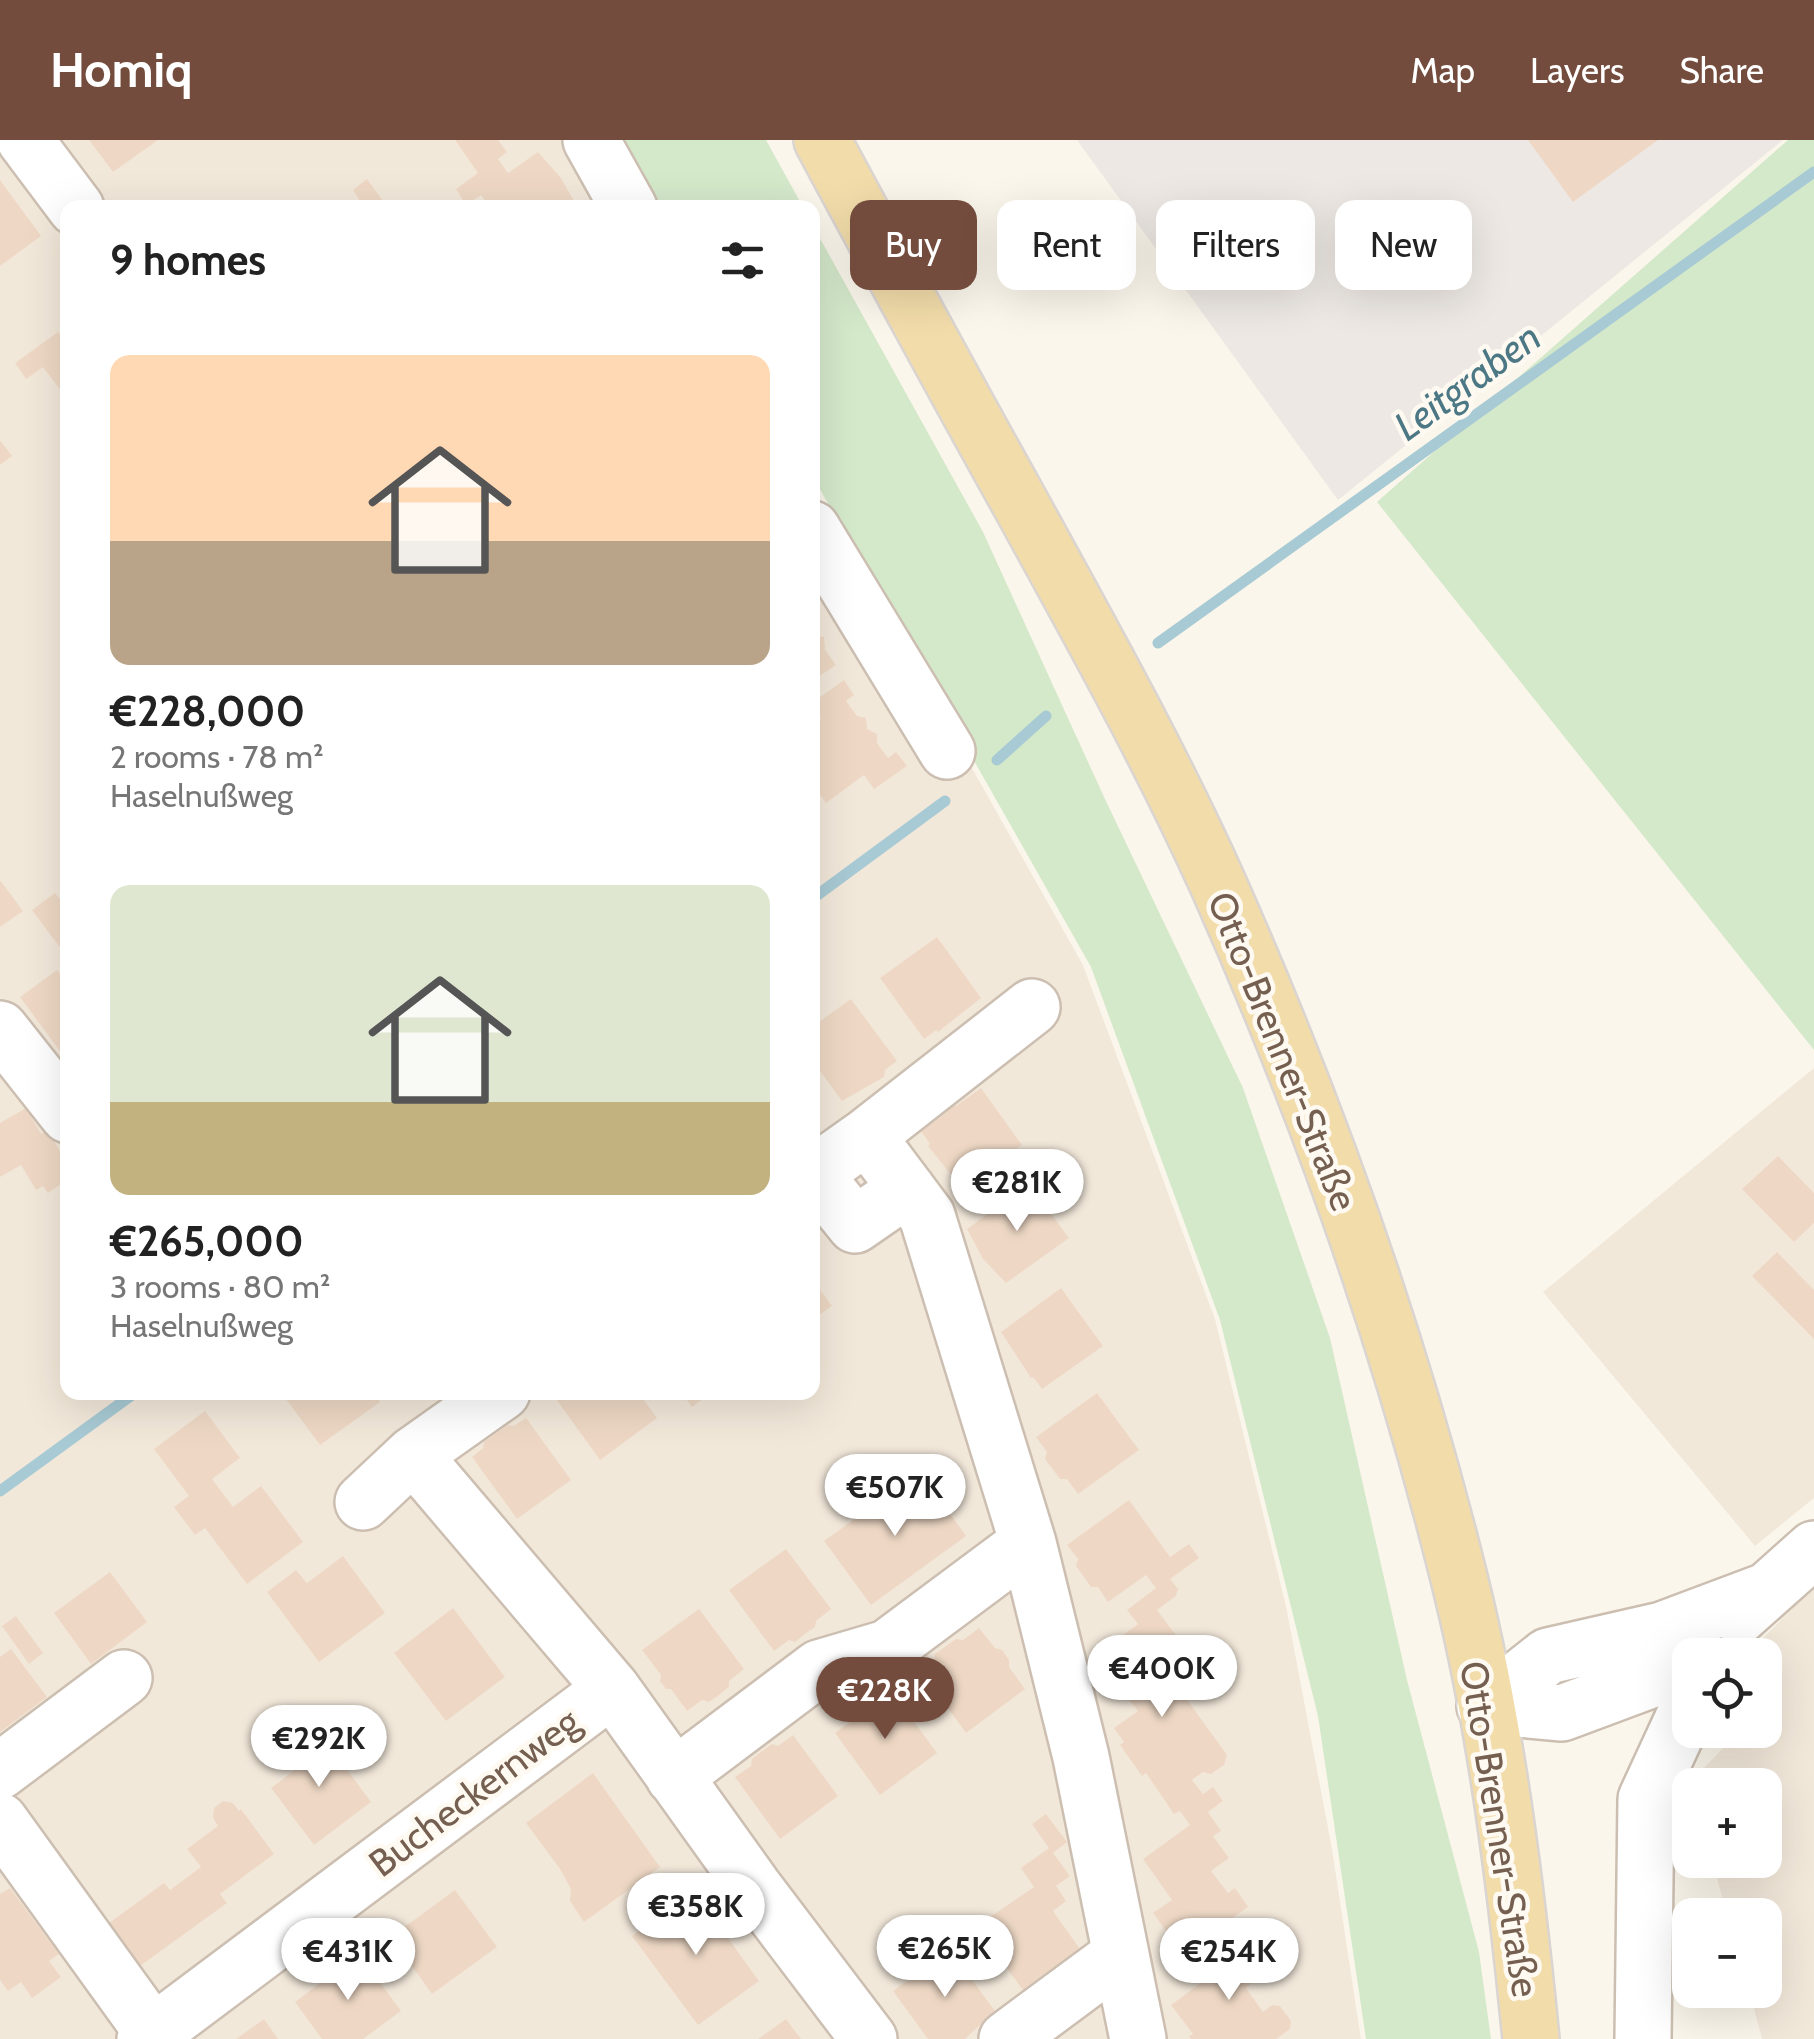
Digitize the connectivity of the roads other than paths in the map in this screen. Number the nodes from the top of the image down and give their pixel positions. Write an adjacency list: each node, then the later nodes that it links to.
1 (25, 140): 4 (street)
2 (591, 140): 5 (street)
3 (822, 140): 24 (main road, Otto-Brenner-Straße)
4 (70, 200)
5 (625, 200)
6 (820, 542): 7 (street)
7 (947, 751)
8 (1032, 1007): 11 (street)
9 (0, 1029): 10 (street)
10 (60, 1104)
11 (867, 1136): 12 (street); 14 (street)
12 (820, 1170)
13 (820, 1184): 14 (street)
14 (907, 1189): 18 (street)
15 (491, 1400): 16 (street)
16 (412, 1455): 17 (street); 23 (street, Bucheckernweg)
17 (363, 1502)
18 (1028, 1543): 27 (street); 29 (street)
19 (1814, 1549): 20 (street)
20 (1703, 1638)
21 (1672, 1659): 24 (street)
22 (124, 1678): 26 (street)
23 (612, 1689): 27 (street, Bucheckernweg); 30 (street, Bucheckernweg)
24 (1484, 1706): 34 (main road, Otto-Brenner-Straße)
25 (1672, 1743): 35 (street)
26 (0, 1771)
27 (674, 1777): 31 (street, Bucheckernweg)
28 (0, 1821): 30 (street)
29 (1119, 1956): 32 (street); 33 (street)
30 (149, 2036)
31 (869, 2039)
32 (1007, 2039)
33 (1138, 2039)
34 (1531, 2039)
35 (1642, 2039)

